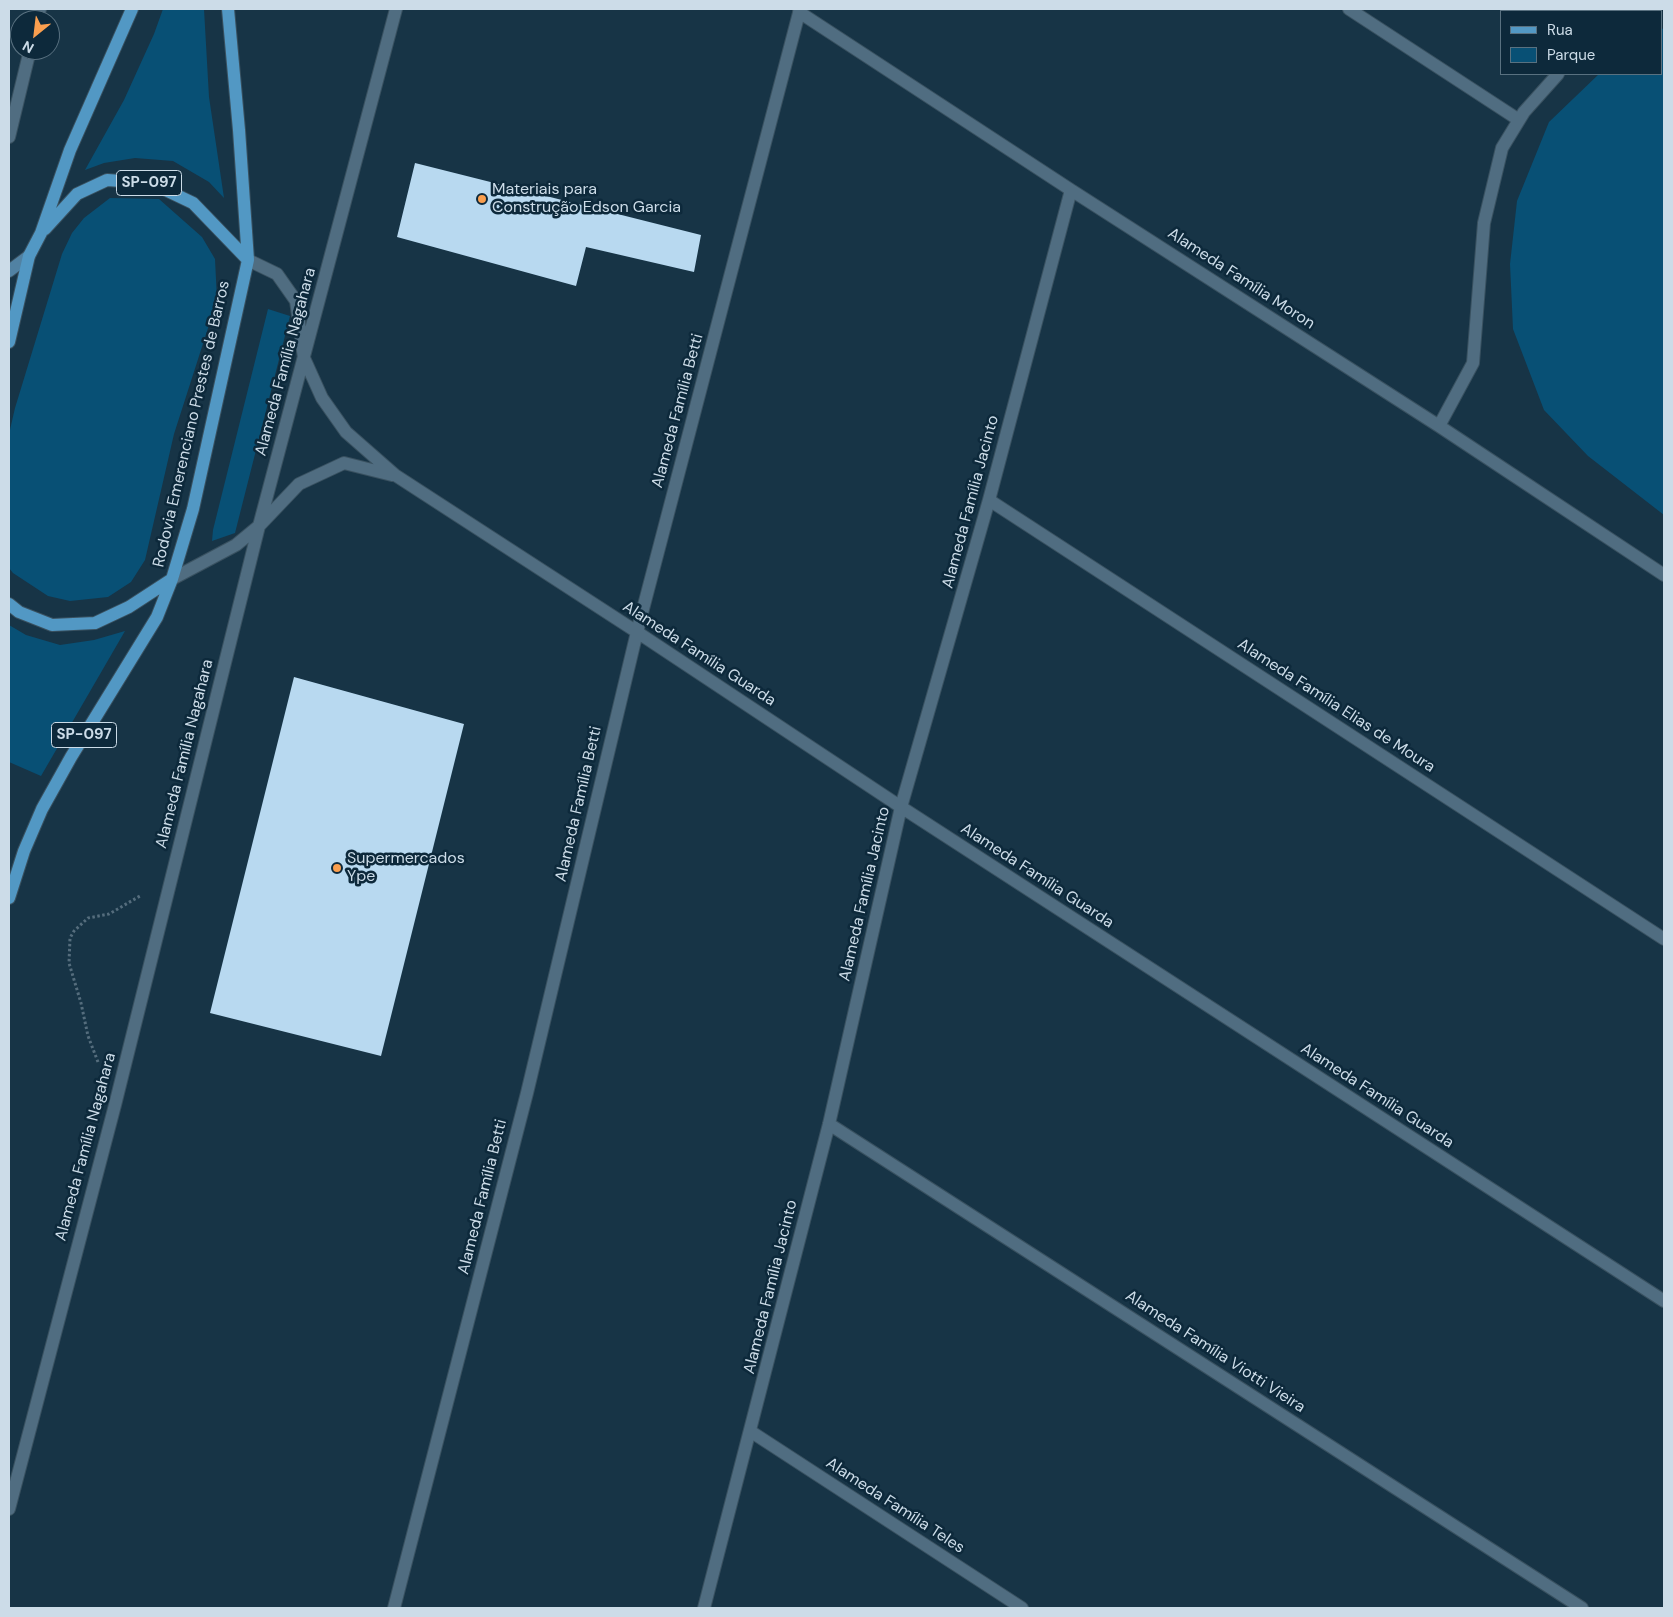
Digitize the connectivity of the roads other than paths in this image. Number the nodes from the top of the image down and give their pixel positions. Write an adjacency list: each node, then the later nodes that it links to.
1 (132, 9): 11 (main road, SP-097)
2 (228, 9): 13 (main road, Rodovia Emerenciano Prestes de Barros / SP-097)
3 (396, 9): 16 (street, Alameda Família Nagahara)
4 (1349, 9): 8 (street)
5 (800, 10): 10 (street, Alameda Família Moron); 24 (street, Alameda Família Betti)
6 (28, 60): 9 (street)
7 (1557, 75): 8 (street)
8 (1519, 120): 17 (street)
9 (9, 137)
10 (1071, 190): 17 (street, Alameda Família Moron); 19 (street, Alameda Família Jacinto)
11 (41, 233): 12 (main road, SP-097); 13 (main road, SP-097)
12 (29, 256): 14 (main road); 15 (main road, SP-097)
13 (248, 260): 16 (street); 22 (main road, Rodovia Emerenciano Prestes de Barros / SP-097)
14 (9, 271)
15 (9, 342)
16 (304, 358): 18 (street, Alameda Família Guarda); 20 (street, Alameda Família Nagahara)
17 (1439, 426): 21 (street, Alameda Família Moron)
18 (395, 475): 20 (street, Alameda Família Guarda); 24 (street, Alameda Família Guarda)
19 (989, 500): 25 (street, Alameda Família Jacinto); 27 (street, Alameda Família Elias de Moura)
20 (259, 526): 22 (street, Alameda Família Guarda); 31 (street, Alameda Família Nagahara)
21 (1664, 575)
22 (172, 579): 23 (main road); 26 (main road, Rodovia Emerenciano Prestes de Barros / SP-097)
23 (9, 604)
24 (636, 632): 25 (street, Alameda Família Guarda); 32 (street, Alameda Família Betti)
25 (901, 807): 28 (street, Alameda Família Jacinto); 29 (street, Alameda Família Guarda)
26 (9, 898)
27 (1664, 939)
28 (830, 1124): 30 (street, Alameda Família Jacinto); 35 (street, Alameda Família Viotti Vieira)
29 (1664, 1301)
30 (750, 1431): 33 (street, Alameda Família Jacinto); 34 (street, Alameda Família Teles)
31 (9, 1509)
32 (394, 1608)
33 (704, 1608)
34 (1022, 1608)
35 (1582, 1608)

